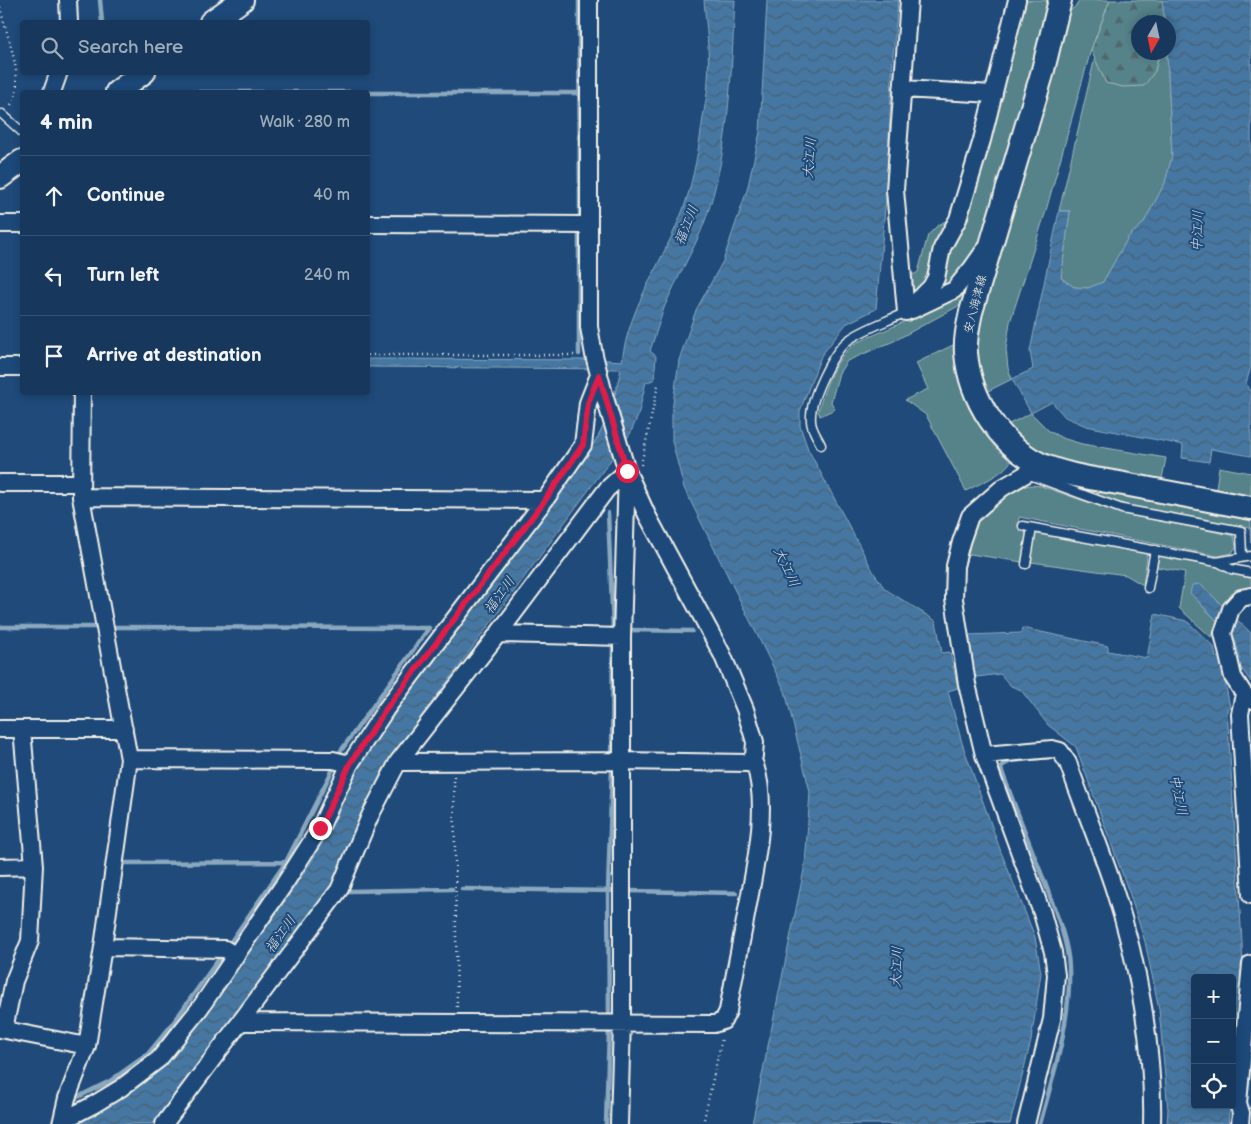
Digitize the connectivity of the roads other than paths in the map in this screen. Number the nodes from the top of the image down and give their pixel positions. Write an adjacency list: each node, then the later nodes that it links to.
1 (68, 0): 7 (street)
2 (242, 0): 8 (main road)
3 (589, 0): 22 (street)
4 (909, 0): 11 (street)
5 (1017, 0): 14 (street)
6 (1060, 0): 23 (main road, 安八海津線)
7 (69, 20)
8 (214, 20)
9 (58, 75): 12 (street)
10 (140, 75): 13 (main road)
11 (902, 88): 14 (street); 24 (street)
12 (53, 90)
13 (119, 90)
14 (994, 94): 24 (street)
15 (2, 114): 16 (lane)
16 (20, 130)
17 (20, 162): 18 (main road)
18 (0, 177)
19 (0, 224): 20 (street)
20 (20, 224)
21 (370, 224): 22 (street)
22 (589, 225): 27 (street)
23 (994, 235): 24 (street); 31 (main road, 安八海津線)
24 (906, 312): 29 (lane)
25 (0, 367): 26 (street)
26 (20, 367)
27 (597, 367): 30 (street); 34 (street)
28 (82, 395): 33 (street)
29 (821, 445)
30 (626, 465): 45 (street); 46 (street); 55 (street)
31 (1033, 469): 35 (main road, 安八海津線); 39 (lane); 51 (street)
32 (0, 483): 33 (street)
33 (81, 490): 34 (street); 50 (street)
34 (545, 500): 56 (street)
35 (1251, 508)
36 (1023, 526): 37 (lane)
37 (1032, 528): 38 (lane); 41 (lane)
38 (1155, 550): 40 (lane); 43 (lane)
39 (1247, 556): 40 (lane)
40 (1217, 562): 42 (lane)
41 (1026, 564)
42 (1251, 573)
43 (1148, 588)
44 (1251, 596): 47 (street)
45 (498, 634): 46 (street); 54 (street)
46 (616, 637): 53 (street)
47 (1247, 697): 59 (street)
48 (0, 729): 49 (street)
49 (22, 729): 50 (street); 57 (street)
50 (124, 729): 52 (street)
51 (984, 755): 71 (street); 72 (street)
52 (129, 760): 56 (street); 60 (street)
53 (621, 761): 54 (street); 55 (street); 64 (street)
54 (398, 762): 63 (street)
55 (748, 763): 64 (street)
56 (350, 764): 61 (street)
57 (34, 866): 58 (street); 65 (street)
58 (0, 867)
59 (1251, 895)
60 (103, 947): 61 (street); 66 (street)
61 (235, 955): 68 (street)
62 (1251, 964): 67 (street)
63 (240, 1022): 64 (street); 69 (street)
64 (622, 1022): 70 (street)
65 (2, 1029): 66 (street)
66 (86, 1046): 68 (street)
67 (1244, 1115)
68 (62, 1122)
69 (164, 1124)
70 (620, 1124)
71 (1026, 1124)
72 (1152, 1124)

